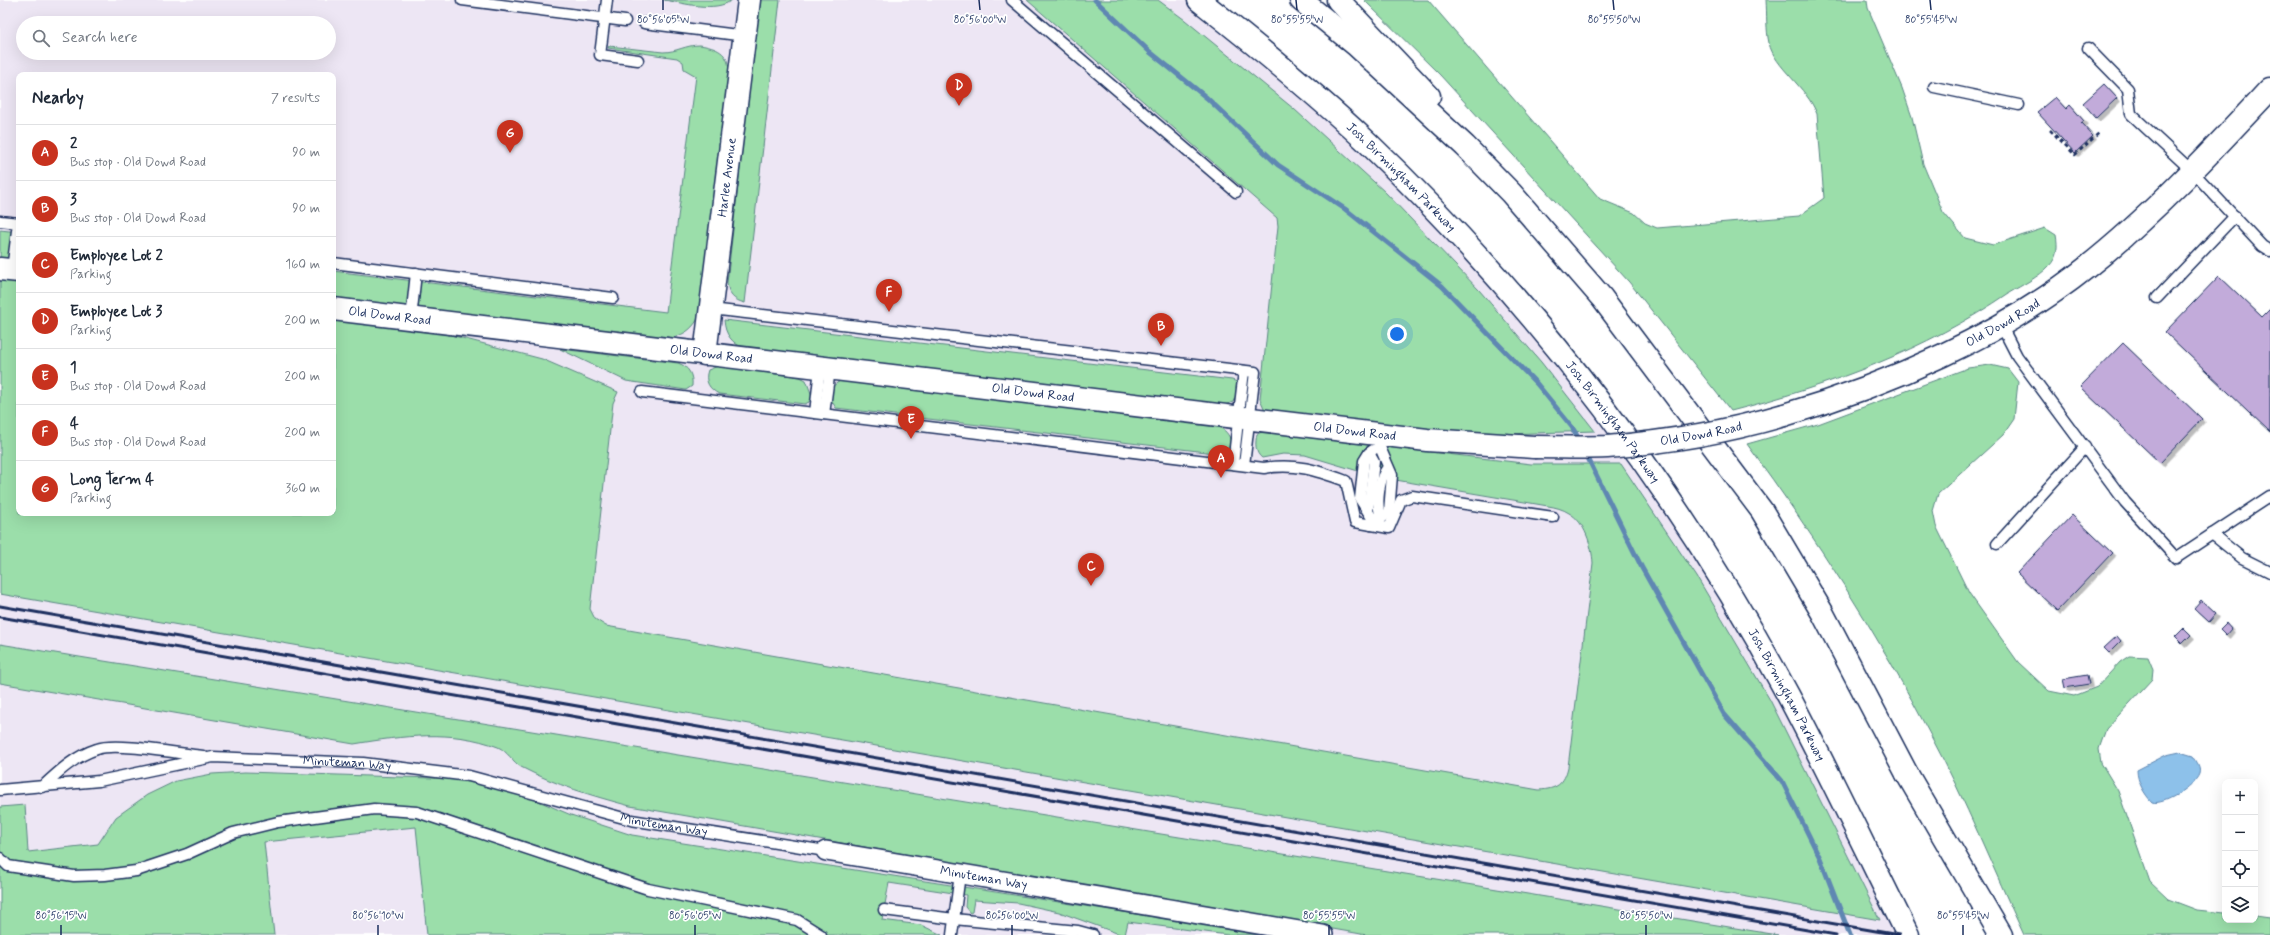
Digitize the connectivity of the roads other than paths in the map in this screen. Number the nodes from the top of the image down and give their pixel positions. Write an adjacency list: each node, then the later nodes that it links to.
1 (462, 0): 8 (lane)
2 (607, 0): 8 (lane)
3 (749, 0): 11 (main road, Harlee Avenue)
4 (1012, 0): 18 (lane)
5 (1199, 0): 63 (main road, Josh Birmingham Parkway)
6 (1300, 0): 19 (main road)
7 (1338, 0): 19 (main road)
8 (604, 18): 9 (lane); 13 (lane)
9 (625, 21)
10 (644, 23): 11 (lane)
11 (745, 36): 31 (main road, Harlee Avenue)
12 (2088, 48): 17 (lane)
13 (638, 60)
14 (1934, 87): 16 (lane)
15 (2270, 89): 17 (main road, Old Dowd Road)
16 (2019, 105)
17 (2192, 171): 20 (lane); 33 (main road, Old Dowd Road)
18 (1236, 192)
19 (1511, 193): 51 (main road)
20 (2235, 216): 24 (lane); 29 (lane)
21 (0, 221): 22 (lane)
22 (16, 223)
23 (16, 235): 26 (lane)
24 (2270, 251)
25 (336, 263): 27 (lane)
26 (10, 270)
27 (416, 273): 28 (lane); 32 (lane)
28 (613, 298)
29 (2157, 298)
30 (336, 309): 32 (main road, Old Dowd Road)
31 (712, 309): 34 (main road, Harlee Avenue); 36 (lane)
32 (411, 319): 34 (main road, Old Dowd Road)
33 (2001, 325): 40 (main road, Old Dowd Road, bridge); 41 (lane)
34 (705, 354): 35 (main road, Old Dowd Road)
35 (825, 369): 38 (lane); 39 (main road, Old Dowd Road)
36 (1244, 371): 39 (lane); 39 (lane)
37 (642, 392): 38 (lane)
38 (820, 414): 42 (lane)
39 (1244, 418): 40 (main road, Old Dowd Road); 42 (lane); 43 (lane)
40 (1380, 440): 46 (lane); 46 (lane)
41 (2085, 447): 47 (lane); 48 (lane)
42 (1233, 464): 43 (lane)
43 (1244, 465): 46 (lane)
44 (2270, 496): 47 (lane)
45 (1553, 516): 46 (lane)
46 (1373, 518)
47 (2212, 534): 49 (lane)
48 (1997, 544)
49 (2270, 572)
50 (213, 757): 52 (lane, Minuteman Way); 52 (lane); 54 (lane, Minuteman Way)
51 (1907, 774): 64 (main road); 65 (main road)
52 (42, 787): 53 (lane, Minuteman Way)
53 (3, 790)
54 (826, 851): 56 (street, Minuteman Way)
55 (0, 858): 59 (lane)
56 (960, 874): 58 (lane); 62 (street, Minuteman Way)
57 (884, 910): 58 (lane)
58 (954, 919): 60 (lane); 61 (lane)
59 (821, 935)
60 (952, 935)
61 (1093, 935)
62 (1317, 935)
63 (1908, 935)
64 (1987, 935)
65 (2001, 935)

